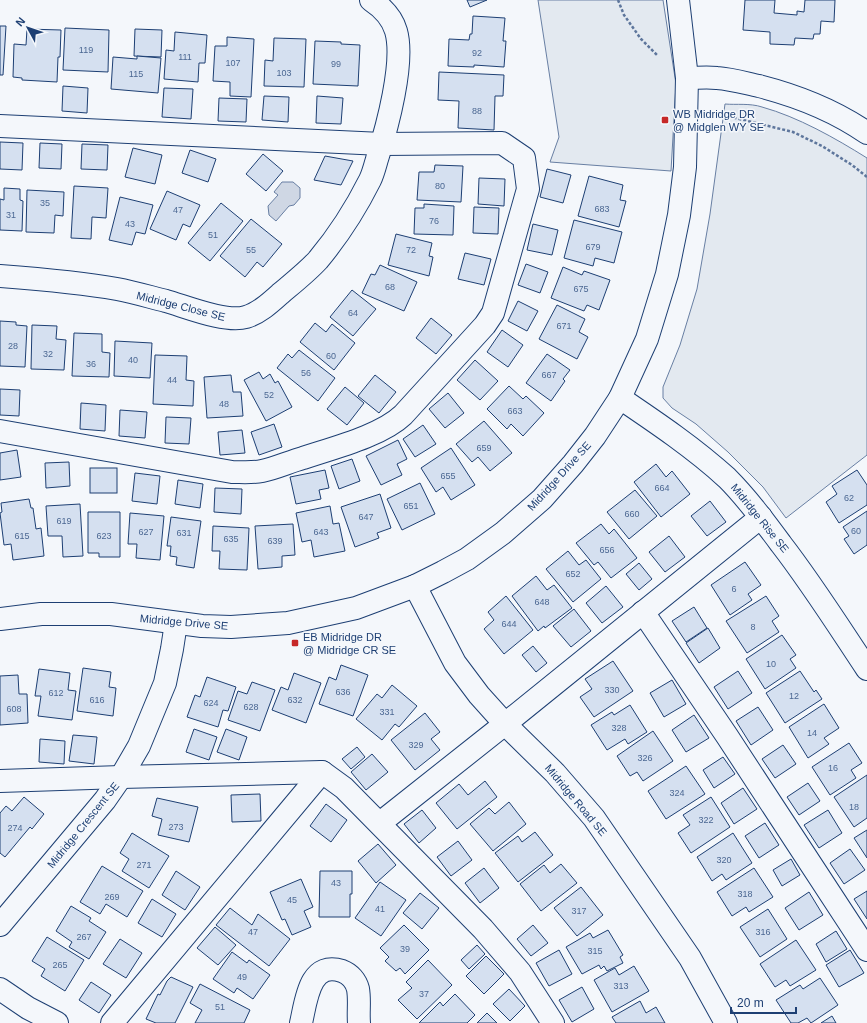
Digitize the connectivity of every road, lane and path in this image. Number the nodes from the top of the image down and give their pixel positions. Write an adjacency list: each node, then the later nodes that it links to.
1 (371, 0): 9 (street, Midridge Close SE)
2 (618, 0): 4 (path)
3 (678, 0): 5 (street, Midridge Drive SE)
4 (657, 55)
5 (686, 78): 8 (street); 12 (street, Midridge Drive SE)
6 (720, 114): 10 (path)
7 (0, 126): 9 (street)
8 (867, 133)
9 (382, 144): 11 (street, Midridge Close SE); 13 (street)
10 (867, 177)
11 (0, 276)
12 (620, 398): 14 (street, Midridge Rise SE); 15 (street, Midridge Drive SE)
13 (0, 431)
14 (761, 517): 16 (street); 19 (street, Midridge Rise SE)
15 (415, 586): 18 (street, Midridge Drive SE); 20 (street, Midridge Road SE)
16 (643, 612): 20 (street); 26 (street)
17 (0, 619): 18 (street, Midridge Drive SE)
18 (176, 623): 22 (street, Midridge Crescent SE)
19 (867, 669)
20 (505, 724): 24 (street); 33 (street, Midridge Road SE)
21 (322, 772): 22 (street); 24 (street); 29 (street)
22 (121, 776): 23 (street); 25 (street, Midridge Crescent SE)
23 (0, 781)
24 (380, 823): 32 (street)
25 (0, 925)
26 (867, 950)
27 (0, 989): 28 (street)
28 (57, 1023)
29 (112, 1023)
30 (301, 1023): 31 (street)
31 (359, 1023)
32 (553, 1023)
33 (726, 1023)

